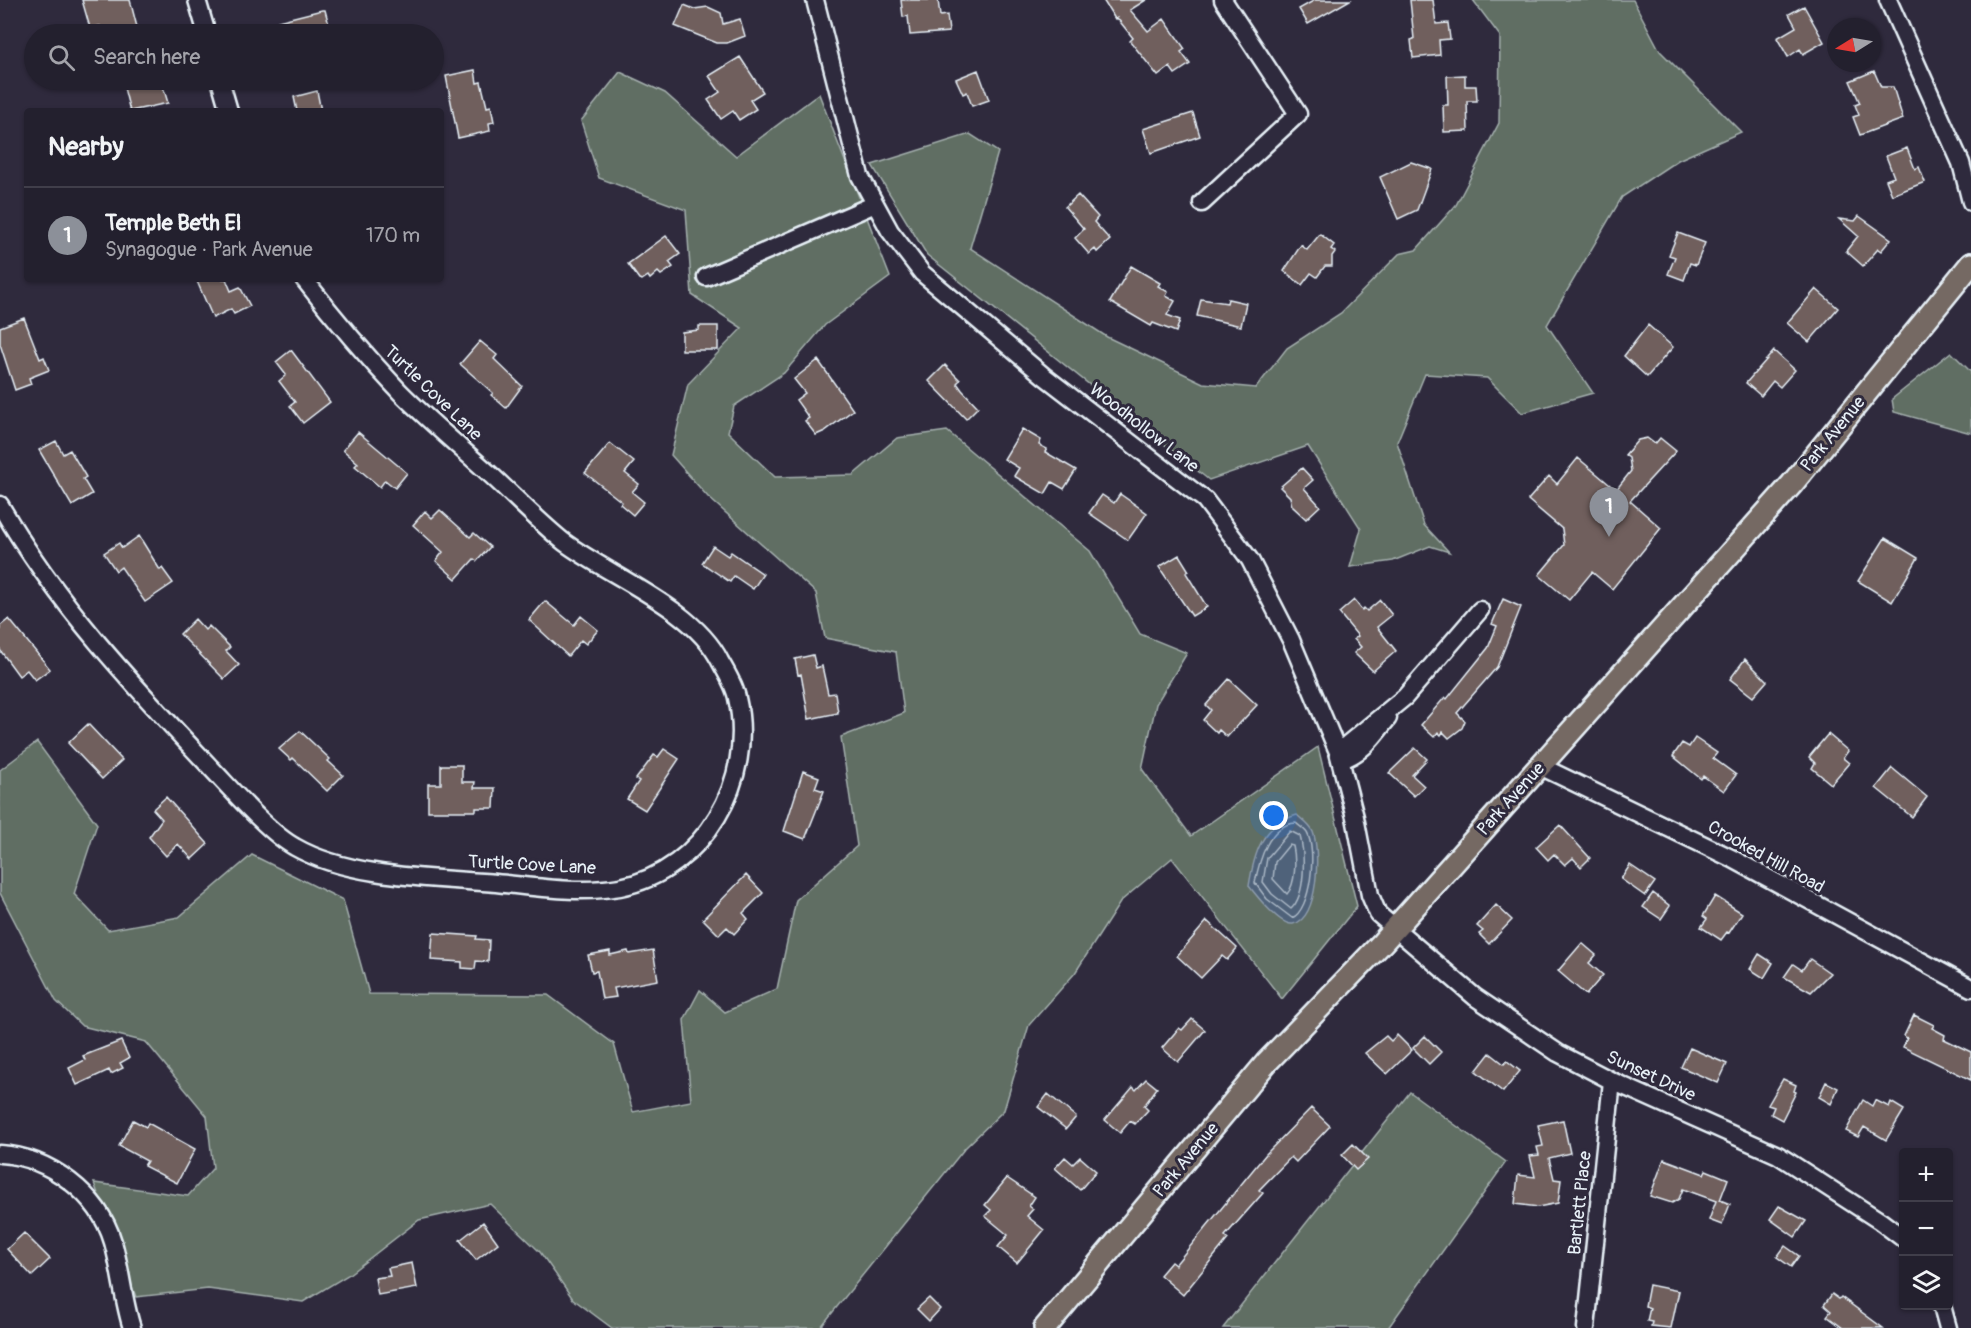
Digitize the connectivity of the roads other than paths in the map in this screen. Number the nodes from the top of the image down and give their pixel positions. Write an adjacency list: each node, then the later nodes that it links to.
1 (197, 0): 5 (street)
2 (815, 0): 11 (street, Woodhollow Lane)
3 (1223, 0): 10 (street)
4 (1888, 0): 8 (street)
5 (204, 24)
6 (223, 90): 7 (street)
7 (228, 108)
8 (1968, 168): 9 (street)
9 (1971, 202)
10 (1202, 203)
11 (873, 205): 13 (street); 17 (street, Woodhollow Lane)
12 (1971, 264): 18 (main road, Park Avenue)
13 (706, 277)
14 (306, 282): 15 (street, Turtle Cove Lane)
15 (0, 505)
16 (1480, 610): 17 (street)
17 (1339, 756): 19 (street, Woodhollow Lane)
18 (1540, 766): 19 (main road, Park Avenue); 20 (street, Crooked Hill Road)
19 (1394, 929): 21 (street, Sunset Drive); 26 (main road, Park Avenue)
20 (1971, 988)
21 (1612, 1081): 23 (street, Sunset Drive); 27 (street, Bartlett Place)
22 (0, 1154): 25 (street)
23 (1899, 1235)
24 (1943, 1310): 28 (street)
25 (132, 1328)
26 (1045, 1328)
27 (1586, 1328)
28 (1948, 1328)

